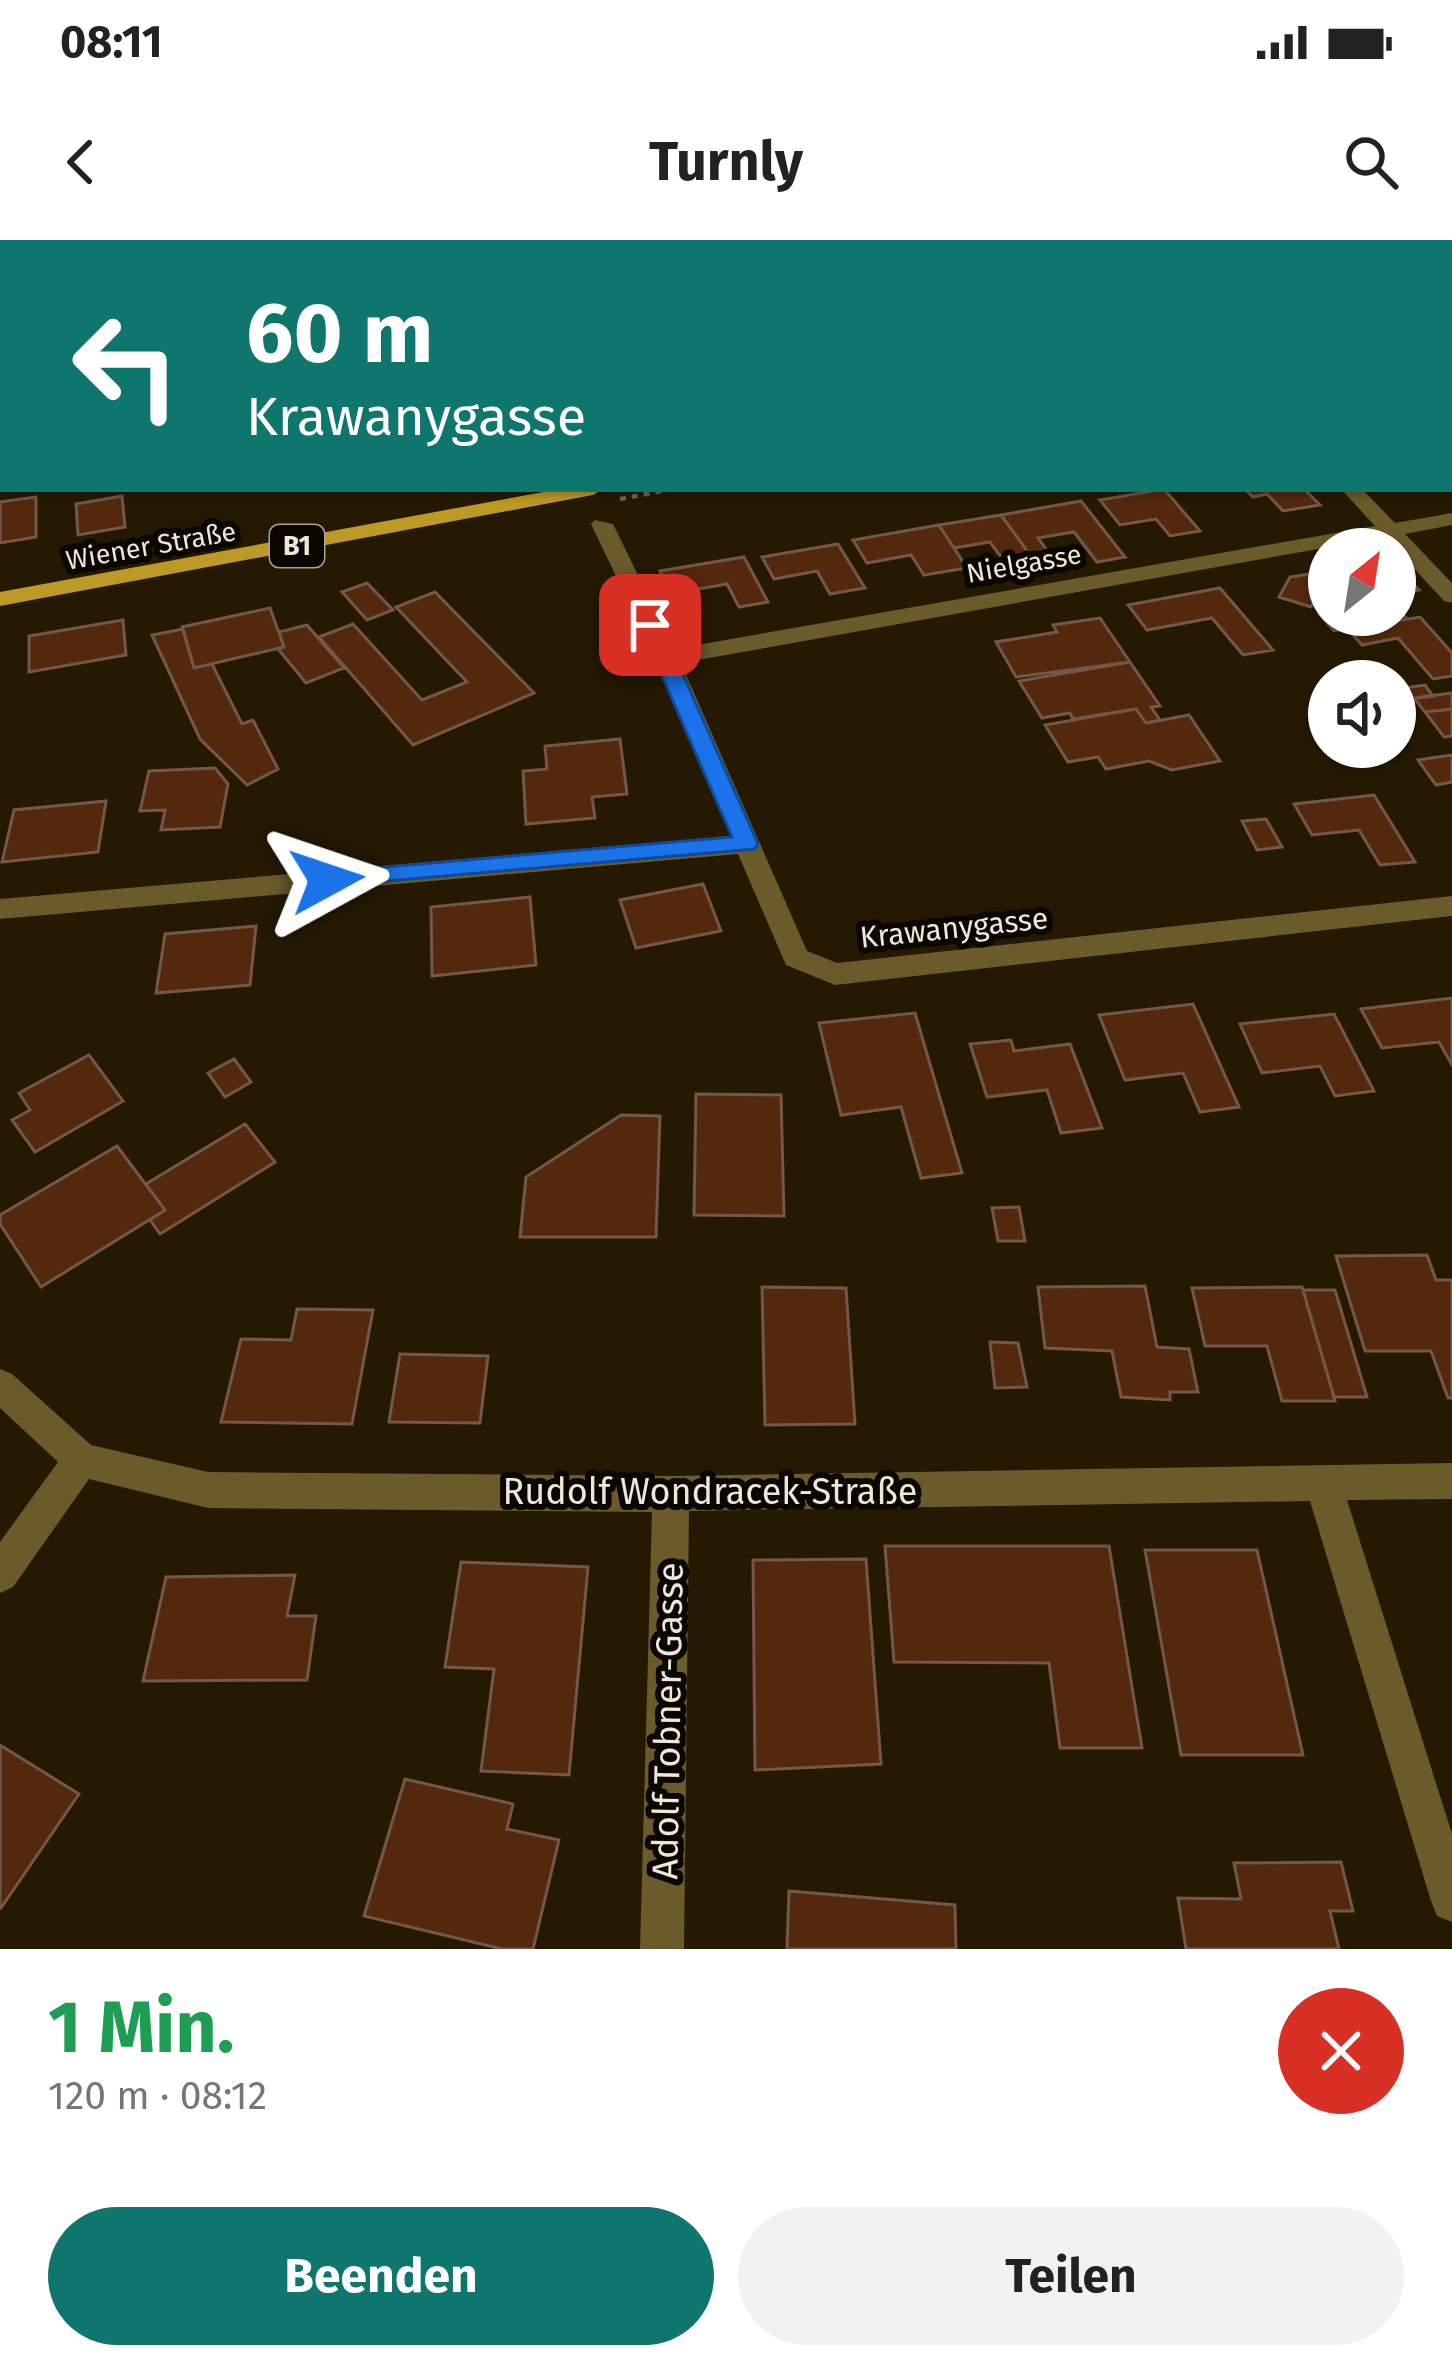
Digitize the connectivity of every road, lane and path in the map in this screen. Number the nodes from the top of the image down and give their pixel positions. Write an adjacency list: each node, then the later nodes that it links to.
1 (577, 492): 10 (main road, Wiener Straße / B1)
2 (1354, 492): 5 (street)
3 (1452, 519): 6 (street, Nielgasse)
4 (602, 524): 11 (street, Krawanygasse)
5 (1390, 528)
6 (1397, 528)
7 (1308, 544): 11 (street, Nielgasse)
8 (1416, 556): 9 (street)
9 (1452, 596)
10 (0, 598)
11 (667, 658): 12 (street, Krawanygasse)
12 (746, 844): 13 (street, Krawanygasse); 14 (street)
13 (1452, 906)
14 (0, 909)
15 (0, 1385): 16 (street, Rudolf Wondracek-Straße)
16 (81, 1460): 19 (street, Rudolf Wondracek-Straße); 20 (street)
17 (1452, 1481): 18 (street, Rudolf Wondracek-Straße)
18 (1323, 1483): 19 (street, Rudolf Wondracek-Straße); 21 (street)
19 (671, 1494): 22 (street, Adolf Tobner-Gasse)
20 (0, 1574)
21 (1452, 1901)
22 (662, 1949)

